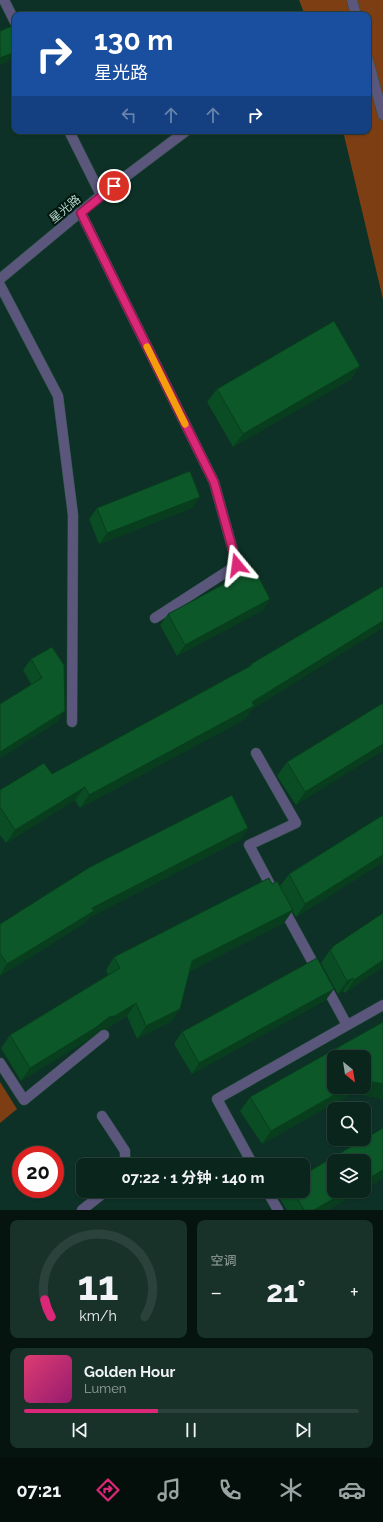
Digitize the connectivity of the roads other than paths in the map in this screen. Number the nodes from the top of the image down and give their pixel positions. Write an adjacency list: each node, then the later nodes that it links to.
1 (4, 0): 4 (lane)
2 (352, 0): 3 (lane)
3 (355, 12)
4 (12, 16)
5 (371, 71): 6 (lane)
6 (383, 115)
7 (70, 134): 9 (lane)
8 (182, 134): 9 (lane, 星光路)
9 (101, 195): 10 (lane, 星光路)
10 (81, 213): 11 (lane, 星光路); 13 (lane)
11 (0, 279)
12 (0, 285): 14 (lane)
13 (155, 618)
14 (72, 722)
15 (256, 753): 17 (lane)
16 (383, 1005): 17 (lane)
17 (347, 1025): 22 (lane)
18 (104, 1035): 19 (lane)
19 (0, 1063)
20 (102, 1116): 21 (lane)
21 (125, 1158)
22 (249, 1158)
23 (97, 1198): 25 (lane)
24 (271, 1198): 26 (lane)
25 (82, 1210)
26 (278, 1210)

